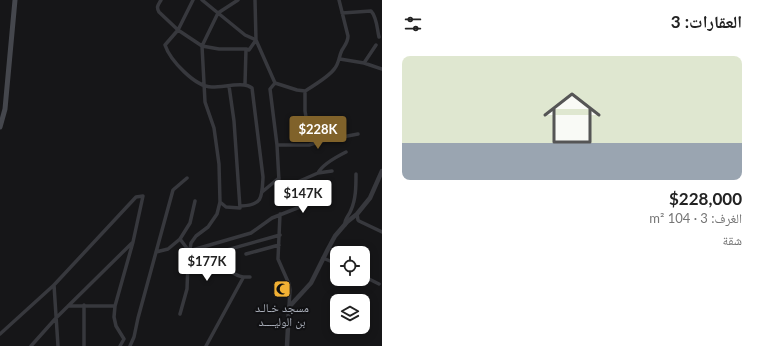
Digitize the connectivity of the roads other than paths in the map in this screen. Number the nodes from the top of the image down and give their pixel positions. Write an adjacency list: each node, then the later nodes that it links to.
1 (15, 0): 24 (main road)
2 (161, 0): 10 (street)
3 (193, 0): 10 (street)
4 (202, 0): 8 (street)
5 (238, 0): 8 (street)
6 (255, 0): 12 (street)
7 (340, 0): 9 (street)
8 (218, 13): 12 (street); 13 (street)
9 (342, 13): 11 (street); 16 (street)
10 (178, 30): 13 (street); 21 (street)
11 (379, 37)
12 (256, 40): 15 (street); 19 (street)
13 (202, 46): 15 (street); 21 (street)
14 (376, 46): 17 (street)
15 (246, 50): 20 (street)
16 (340, 59): 17 (street); 23 (street)
17 (364, 63): 18 (street)
18 (382, 69)
19 (275, 83): 23 (street); 27 (street)
20 (245, 84): 22 (street); 35 (street)
21 (204, 86): 22 (street); 38 (street)
22 (229, 86): 39 (street)
23 (305, 91): 26 (street)
24 (0, 127)
25 (358, 134): 26 (street)
26 (321, 141): 27 (street)
27 (277, 146): 34 (street)
28 (346, 152): 31 (street)
29 (332, 171): 31 (street)
30 (382, 171): 41 (street)
31 (318, 173): 34 (street)
32 (356, 174): 42 (street)
33 (188, 178): 49 (street)
34 (279, 178): 35 (street)
35 (262, 192): 39 (street)
36 (320, 199): 40 (street)
37 (195, 201): 45 (street)
38 (220, 202): 39 (street); 48 (street)
39 (241, 206)
40 (280, 214): 44 (street); 48 (street)
41 (357, 214): 42 (street); 43 (street)
42 (345, 225): 52 (street)
43 (382, 232)
44 (280, 235): 47 (street); 51 (street)
45 (180, 239): 48 (street); 49 (street)
46 (133, 242): 58 (street); 61 (street); 62 (street)
47 (279, 245): 50 (street); 63 (street)
48 (189, 251): 54 (street)
49 (156, 252): 71 (street)
50 (246, 254)
51 (198, 258)
52 (323, 258): 53 (street); 63 (street)
53 (330, 261)
54 (188, 263): 56 (street); 64 (street)
55 (250, 277): 56 (street)
56 (243, 278): 72 (street)
57 (370, 280): 59 (street)
58 (54, 284): 65 (street); 66 (street)
59 (379, 284)
60 (84, 305): 61 (street); 62 (street); 69 (street)
61 (68, 306): 65 (street)
62 (115, 306): 70 (street)
63 (289, 307): 73 (street)
64 (180, 314)
65 (56, 318): 67 (street); 68 (street)
66 (0, 334)
67 (32, 345)
68 (58, 346)
69 (84, 346)
70 (120, 346)
71 (130, 346)
72 (206, 346)
73 (287, 346)

